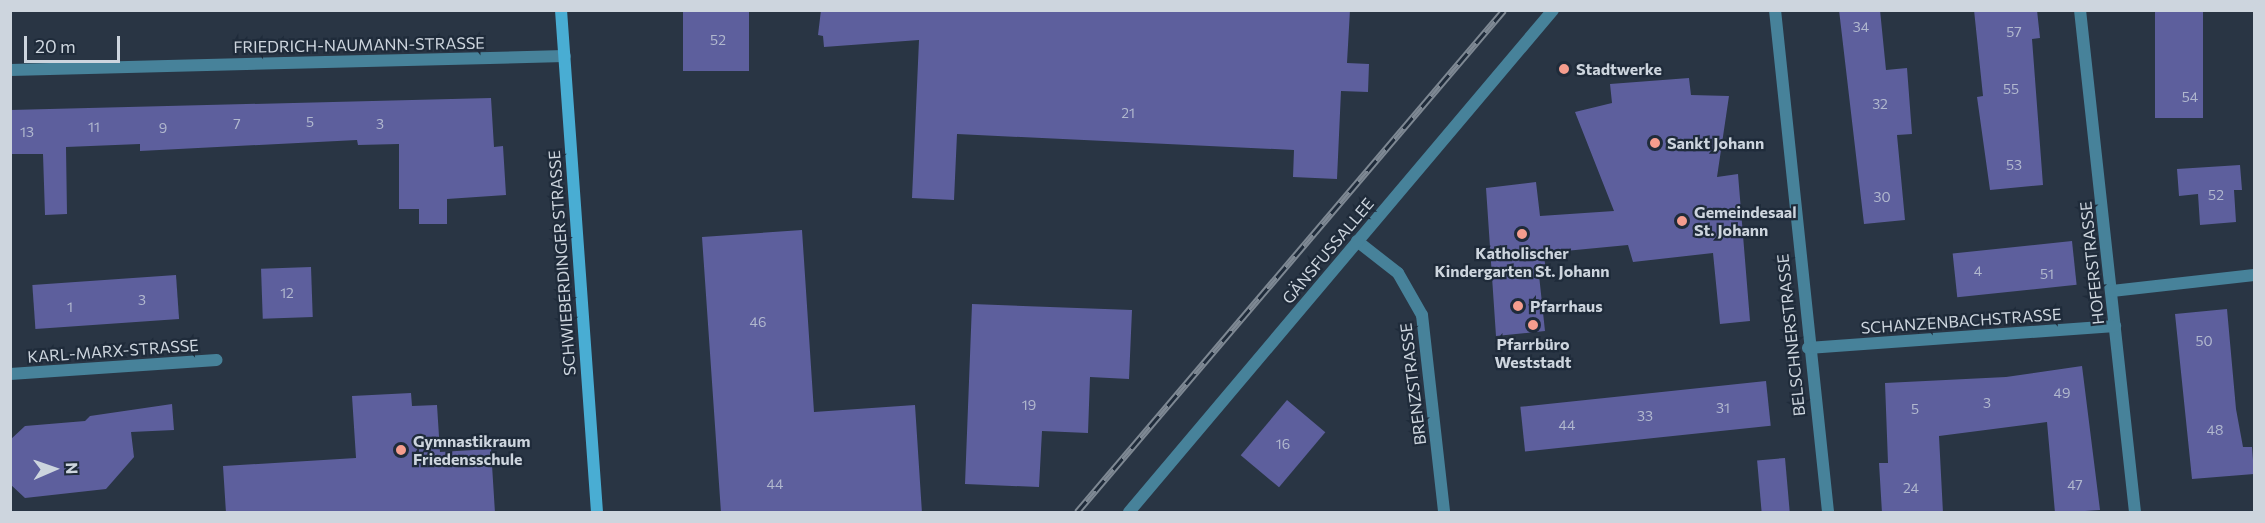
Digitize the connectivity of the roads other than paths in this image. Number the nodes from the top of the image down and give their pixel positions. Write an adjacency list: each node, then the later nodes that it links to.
1 (561, 10): 5 (main road, SCHWIEBERDINGER STRASSE)
2 (1553, 10): 7 (street, GÄNSFUSSALLEE)
3 (1775, 10): 11 (street, BELSCHNERSTRASSE)
4 (2080, 10): 9 (street, HOFERSTRASSE)
5 (565, 56): 6 (street, FRIEDRICH-NAUMANN-STRASSE); 14 (main road, SCHWIEBERDINGER STRASSE)
6 (10, 70)
7 (1357, 241): 15 (street, GÄNSFUSSALLEE); 16 (street, BRENZSTRASSE)
8 (2254, 275): 9 (street)
9 (2112, 291): 10 (street, HOFERSTRASSE)
10 (2115, 326): 11 (street, SCHANZENBACHSTRASSE); 18 (street, HOFERSTRASSE)
11 (1808, 348): 17 (street, BELSCHNERSTRASSE)
12 (217, 360): 13 (street, KARL-MARX-STRASSE)
13 (10, 374)
14 (597, 513)
15 (1129, 513)
16 (1444, 513)
17 (1828, 513)
18 (2135, 513)

